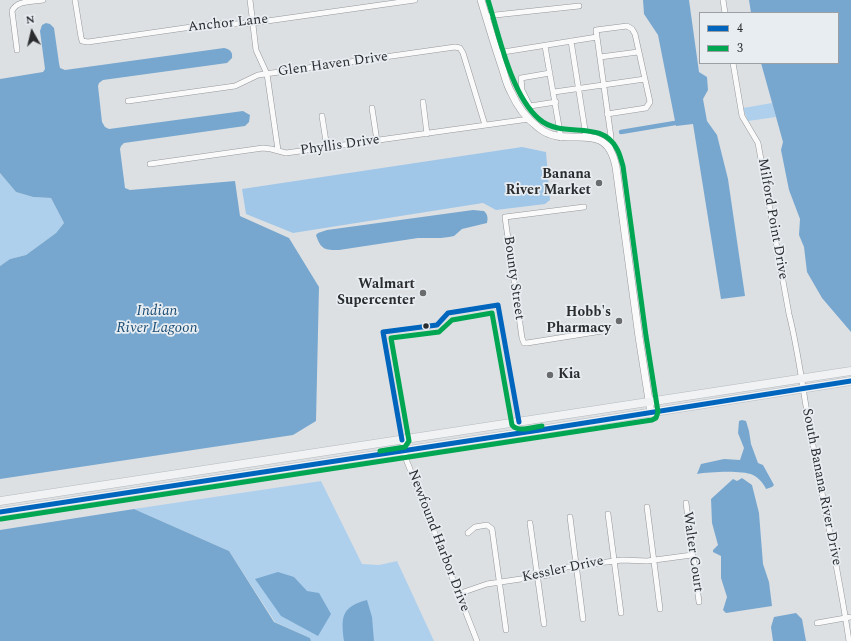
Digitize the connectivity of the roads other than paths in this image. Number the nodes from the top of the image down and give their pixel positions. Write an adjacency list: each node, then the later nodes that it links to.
1 (43, 0): 14 (street)
2 (75, 0): 10 (street, Anchor Lane)
3 (250, 0): 10 (street)
4 (415, 0): 10 (street, Anchor Lane)
5 (481, 0): 9 (street)
6 (723, 0): 8 (street)
7 (579, 6): 9 (street)
8 (725, 12)
9 (486, 16): 16 (street)
10 (253, 23): 20 (street)
11 (597, 37): 12 (street); 15 (street); 17 (street)
12 (571, 41): 13 (street); 23 (street)
13 (545, 46): 16 (street); 19 (street)
14 (17, 50)
15 (638, 52): 17 (street); 21 (street)
16 (497, 53): 31 (street)
17 (600, 57): 22 (street)
18 (733, 64): 44 (street, Milford Point Drive)
19 (550, 73): 24 (street); 27 (street)
20 (267, 74): 25 (street, Glen Haven Drive); 32 (street, Glen Haven Drive); 39 (street)
21 (645, 79): 22 (street); 29 (street)
22 (603, 85): 23 (street); 29 (street)
23 (578, 89): 24 (street); 34 (street)
24 (554, 92): 27 (street)
25 (128, 101)
26 (423, 102): 33 (street)
27 (556, 102): 35 (street)
28 (372, 108): 36 (street)
29 (607, 114): 38 (street)
30 (322, 116): 37 (street)
31 (529, 120): 32 (street, Phyllis Drive); 35 (street)
32 (485, 125): 33 (street, Phyllis Drive)
33 (427, 134): 36 (street, Phyllis Drive)
34 (586, 136): 35 (street); 38 (street)
35 (561, 138)
36 (377, 141): 37 (street, Phyllis Drive)
37 (327, 148): 39 (street, Phyllis Drive)
38 (610, 149): 47 (street)
39 (278, 150): 40 (street, Phyllis Drive)
40 (150, 164)
41 (584, 206): 42 (street, Bounty Street)
42 (602, 332)
43 (851, 371): 44 (main road)
44 (802, 379): 46 (street, South Banana River Drive); 47 (main road)
45 (851, 381): 46 (main road)
46 (803, 388): 48 (main road); 69 (street, South Banana River Drive)
47 (649, 402): 48 (street); 49 (main road)
48 (651, 413): 50 (main road)
49 (402, 440): 50 (street, Newfound Harbor Drive); 51 (main road)
50 (404, 451): 54 (main road); 65 (street, Newfound Harbor Drive)
51 (0, 501)
52 (686, 503): 59 (street, Walter Court)
53 (647, 508): 61 (street)
54 (0, 512)
55 (608, 514): 60 (street)
56 (570, 517): 62 (street)
57 (530, 523): 63 (street)
58 (468, 533): 64 (street)
59 (692, 555): 61 (street, Kessler Drive); 66 (street, Walter Court)
60 (614, 560): 61 (street, Kessler Drive); 62 (street, Kessler Drive); 68 (street)
61 (654, 561): 67 (street)
62 (576, 566): 63 (street, Kessler Drive); 70 (street)
63 (538, 577): 64 (street, Kessler Drive); 72 (street)
64 (499, 582): 65 (street, Kessler Drive); 73 (street)
65 (458, 594): 74 (street, Newfound Harbor Drive)
66 (699, 602)
67 (660, 609)
68 (621, 613)
69 (848, 618): 71 (street); 75 (street, South Banana River Drive)
70 (583, 619)
71 (817, 622)
72 (544, 624)
73 (506, 630)
74 (477, 641)
75 (849, 641)

